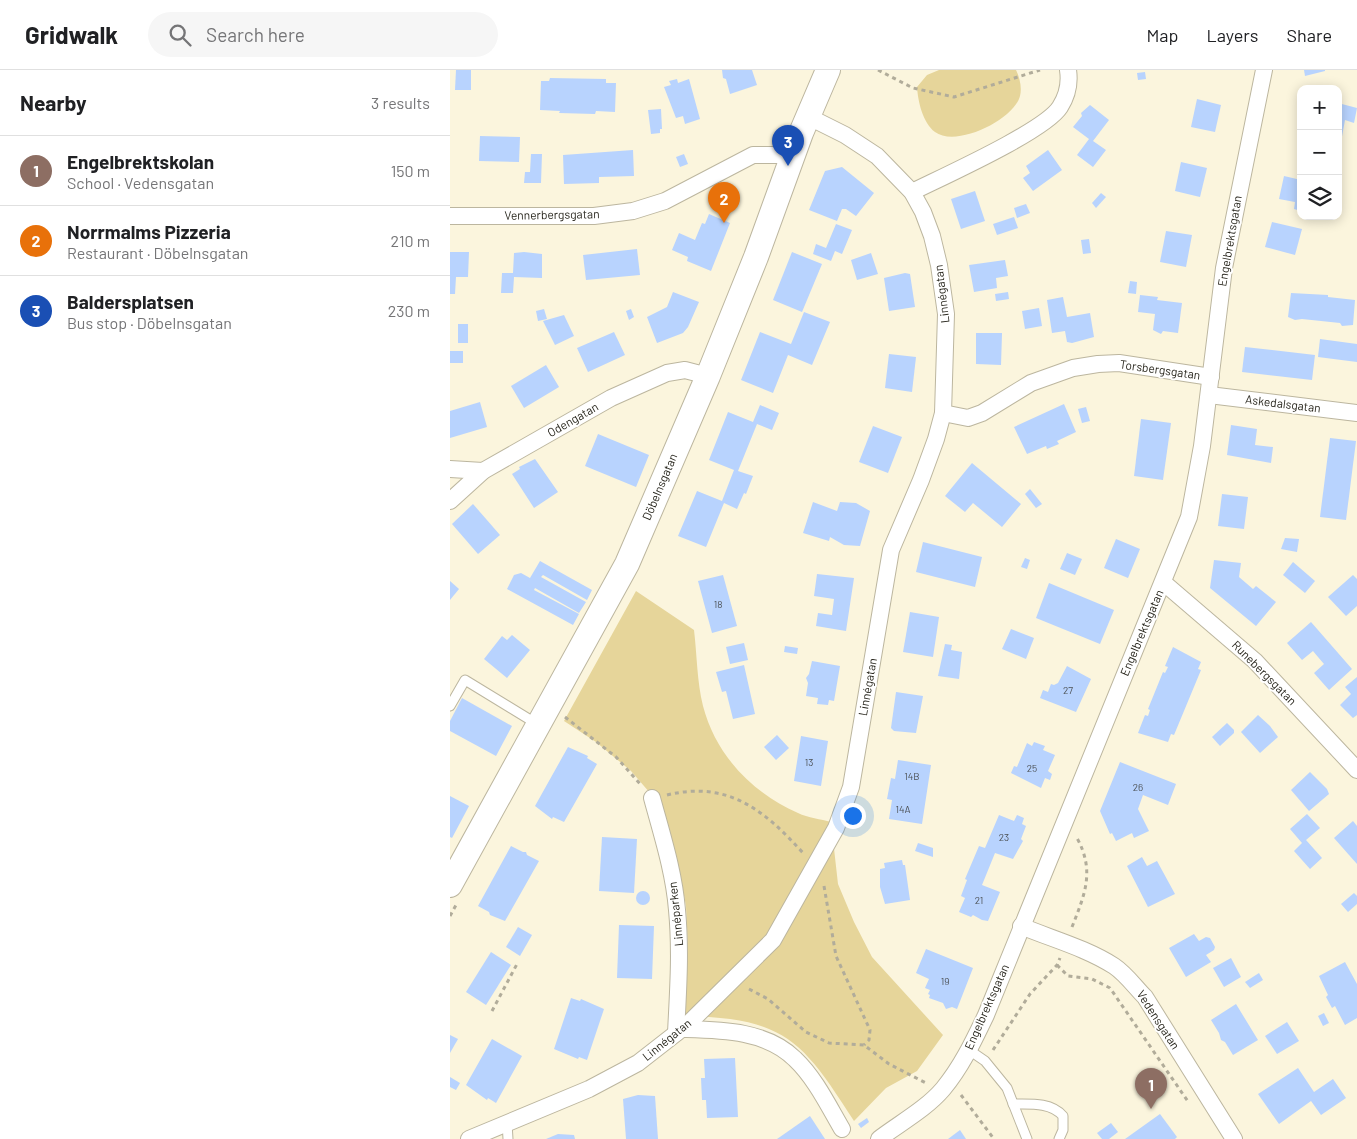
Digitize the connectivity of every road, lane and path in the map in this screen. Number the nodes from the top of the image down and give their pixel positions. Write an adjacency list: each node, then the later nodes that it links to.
1 (828, 70): 6 (street, Döbelnsgatan)
2 (878, 70): 3 (path)
3 (1040, 70)
4 (1068, 70): 8 (street)
5 (1264, 70): 11 (street, Engelbrektsgatan)
6 (808, 117): 7 (street, Döbelnsgatan); 8 (street, Linnégatan)
7 (792, 159): 9 (street, Vennerbergsgatan); 10 (street, Döbelnsgatan)
8 (912, 192): 13 (street, Linnégatan)
9 (450, 216)
10 (708, 376): 16 (street, Odengatan); 20 (street, Döbelnsgatan)
11 (1211, 377): 12 (street, Engelbrektsgatan); 13 (street, Torsbergsgatan)
12 (1209, 395): 14 (street, Askedalsgatan); 18 (street, Engelbrektsgatan)
13 (943, 413): 27 (street, Linnégatan)
14 (1357, 413)
15 (450, 469): 16 (street)
16 (483, 471): 17 (street, Odengatan)
17 (450, 502)
18 (1164, 583): 21 (street, Runebergsgatan); 24 (street, Engelbrektsgatan)
19 (450, 706): 20 (lane)
20 (545, 716): 22 (path); 23 (street, Döbelnsgatan)
21 (1354, 759)
22 (652, 798): 29 (street, Linnéparken)
23 (450, 885)
24 (1021, 926): 30 (street, Engelbrektsgatan); 42 (street, Vedensgatan)
25 (517, 964): 28 (path)
26 (1057, 964): 34 (path)
27 (726, 986): 29 (street, Linnégatan); 31 (path)
28 (492, 1011)
29 (679, 1031): 35 (street); 36 (street, Linnégatan)
30 (969, 1050): 33 (lane); 38 (street, Engelbrektsgatan)
31 (927, 1084)
32 (961, 1095): 39 (path)
33 (1013, 1104): 40 (lane); 41 (lane)
34 (1192, 1108)
35 (842, 1129)
36 (507, 1131): 37 (street, Linnégatan)
37 (469, 1139)
38 (879, 1139)
39 (994, 1139)
40 (1027, 1139)
41 (1059, 1139)
42 (1234, 1139)

